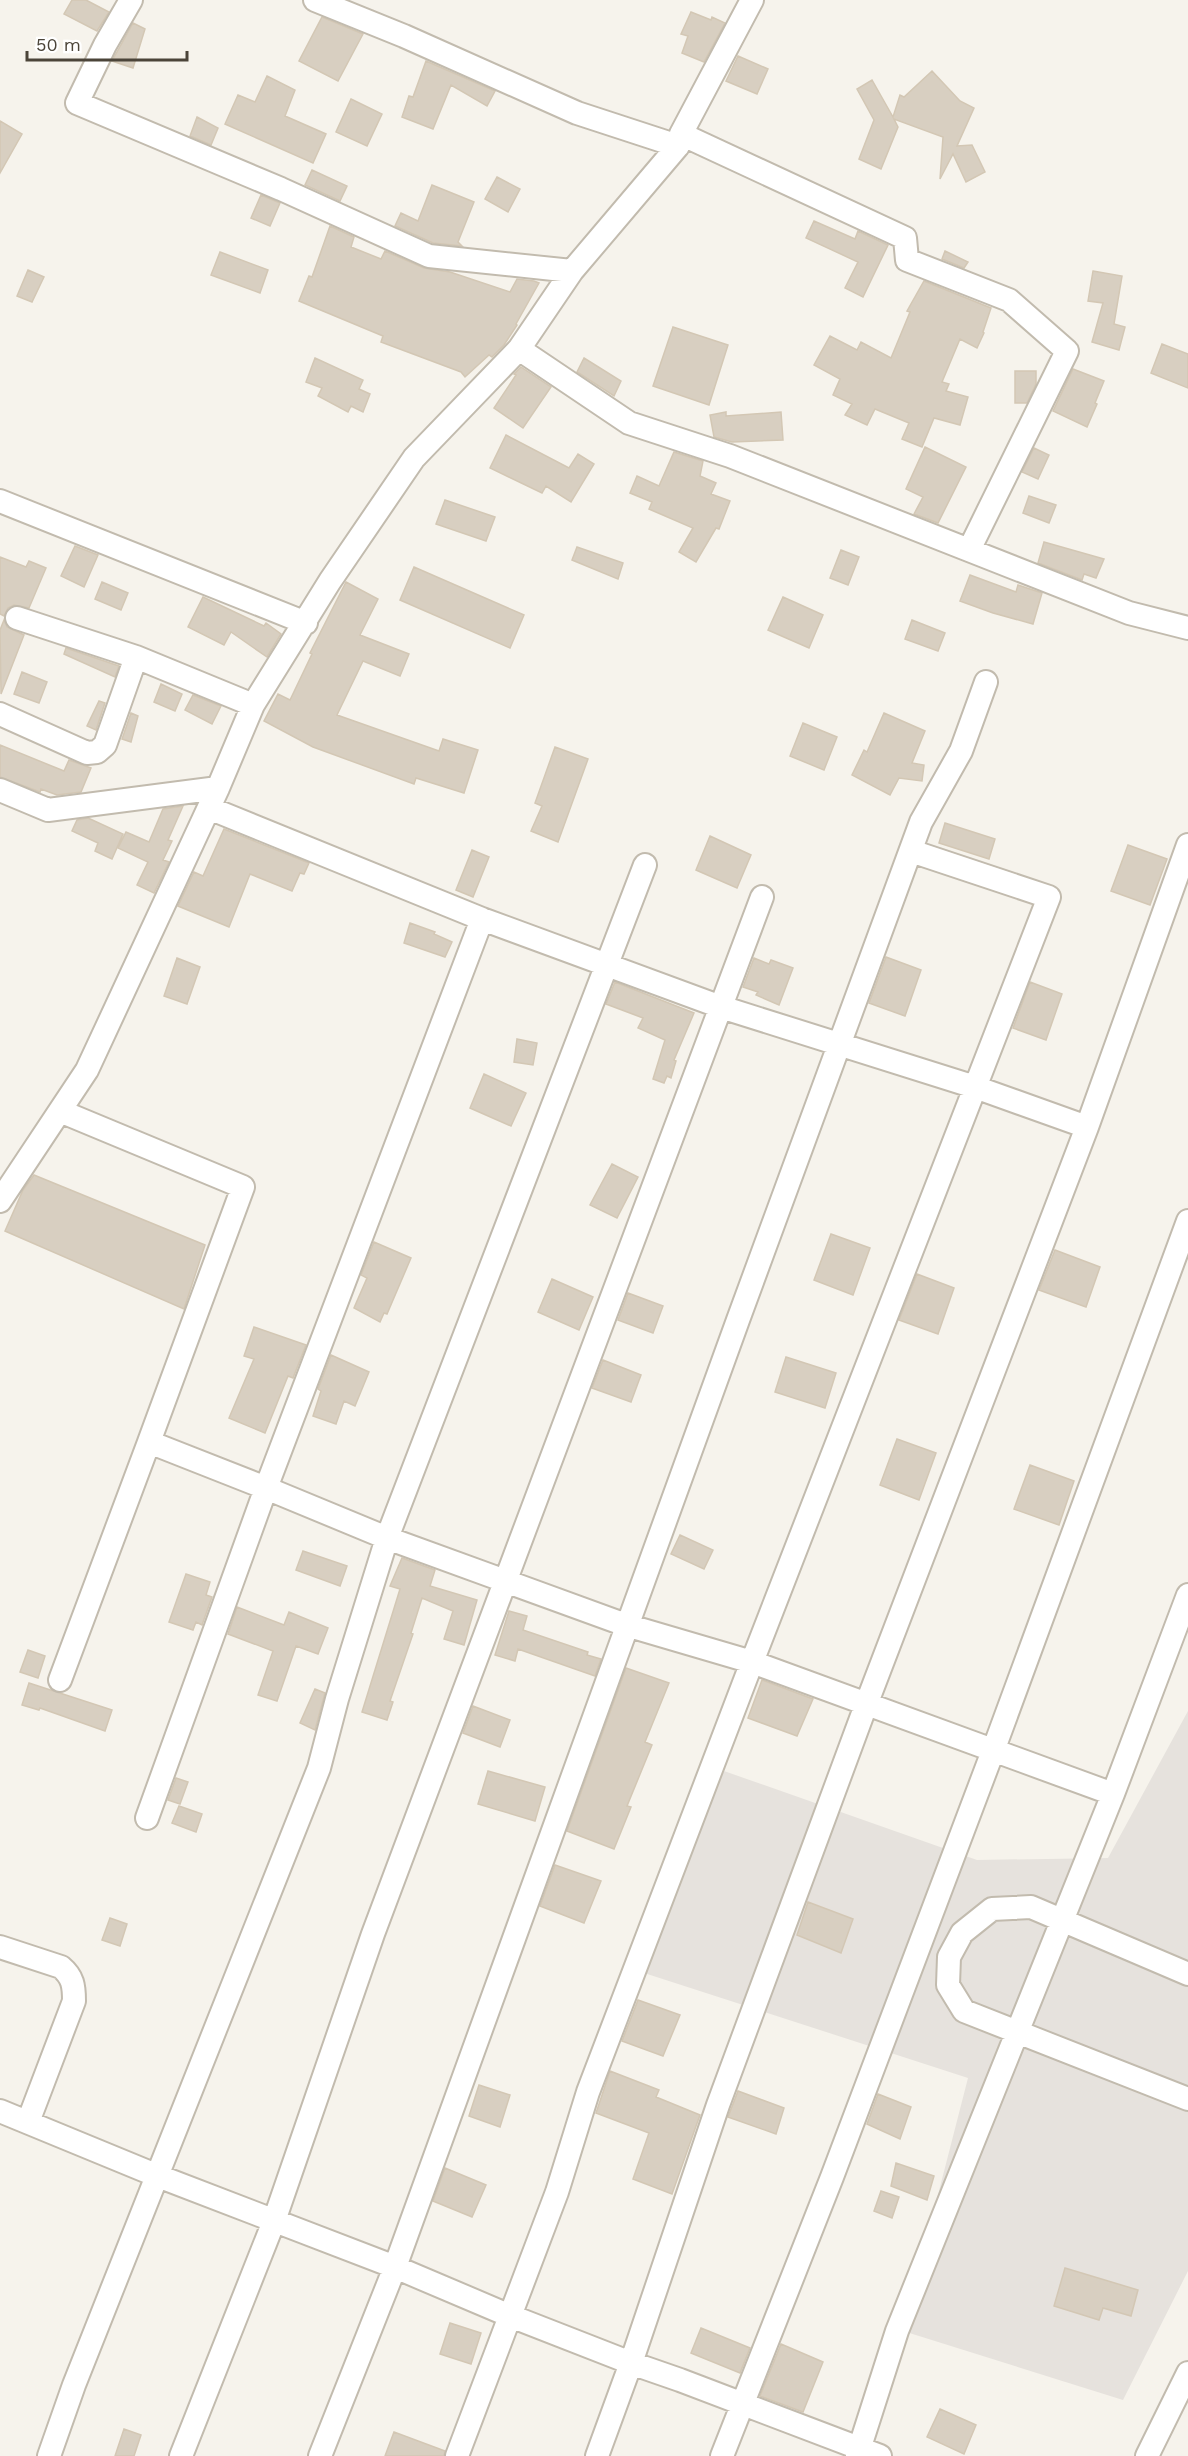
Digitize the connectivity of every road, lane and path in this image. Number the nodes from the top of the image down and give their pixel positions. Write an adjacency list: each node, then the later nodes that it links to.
1 (131, 0): 5 (street)
2 (315, 0): 4 (street)
3 (752, 0): 4 (street)
4 (679, 140): 5 (street); 8 (street)
5 (572, 271): 6 (street)
6 (519, 349): 8 (street); 10 (street)
7 (0, 501): 10 (street)
8 (969, 550): 11 (street)
9 (17, 618): 12 (street)
10 (306, 623): 14 (street)
11 (1188, 628)
12 (136, 657): 14 (street); 15 (street)
13 (986, 682): 19 (street)
14 (253, 705): 17 (street)
15 (0, 714)
16 (0, 790): 17 (street)
17 (214, 798): 22 (street); 27 (street)
18 (1188, 845): 28 (street)
19 (911, 851): 25 (street); 26 (street)
20 (645, 864): 23 (street)
21 (762, 897): 24 (street)
22 (482, 920): 23 (street); 32 (street)
23 (606, 966): 24 (street); 33 (street)
24 (721, 1007): 25 (street); 34 (street)
25 (840, 1044): 26 (street); 36 (street)
26 (975, 1087): 28 (street); 37 (street)
27 (60, 1111): 29 (street); 31 (street)
28 (1087, 1127): 39 (street)
29 (0, 1201)
30 (1188, 1221): 40 (street)
31 (149, 1442): 32 (street); 38 (street)
32 (266, 1488): 33 (street); 42 (street)
33 (387, 1538): 34 (street); 48 (street)
34 (506, 1580): 36 (street); 49 (street)
35 (1188, 1595): 41 (street)
36 (626, 1625): 37 (street); 50 (street)
37 (752, 1662): 39 (street); 51 (street)
38 (60, 1680)
39 (866, 1705): 40 (street); 52 (street)
40 (993, 1751): 41 (street); 54 (street)
41 (1113, 1794): 55 (street)
42 (147, 1818)
43 (0, 1947): 47 (street)
44 (1188, 1974): 45 (street)
45 (1188, 2099)
46 (0, 2111): 47 (street)
47 (28, 2122): 48 (street)
48 (158, 2176): 49 (street); 56 (street)
49 (274, 2221): 50 (street); 57 (street)
50 (395, 2267): 51 (street); 58 (street)
51 (508, 2316): 52 (street); 59 (street)
52 (631, 2363): 54 (street); 60 (street)
53 (1188, 2373): 62 (street)
54 (741, 2403): 55 (street); 61 (street)
55 (865, 2454)
56 (49, 2456)
57 (181, 2456)
58 (320, 2456)
59 (457, 2456)
60 (597, 2456)
61 (722, 2456)
62 (1147, 2456)

